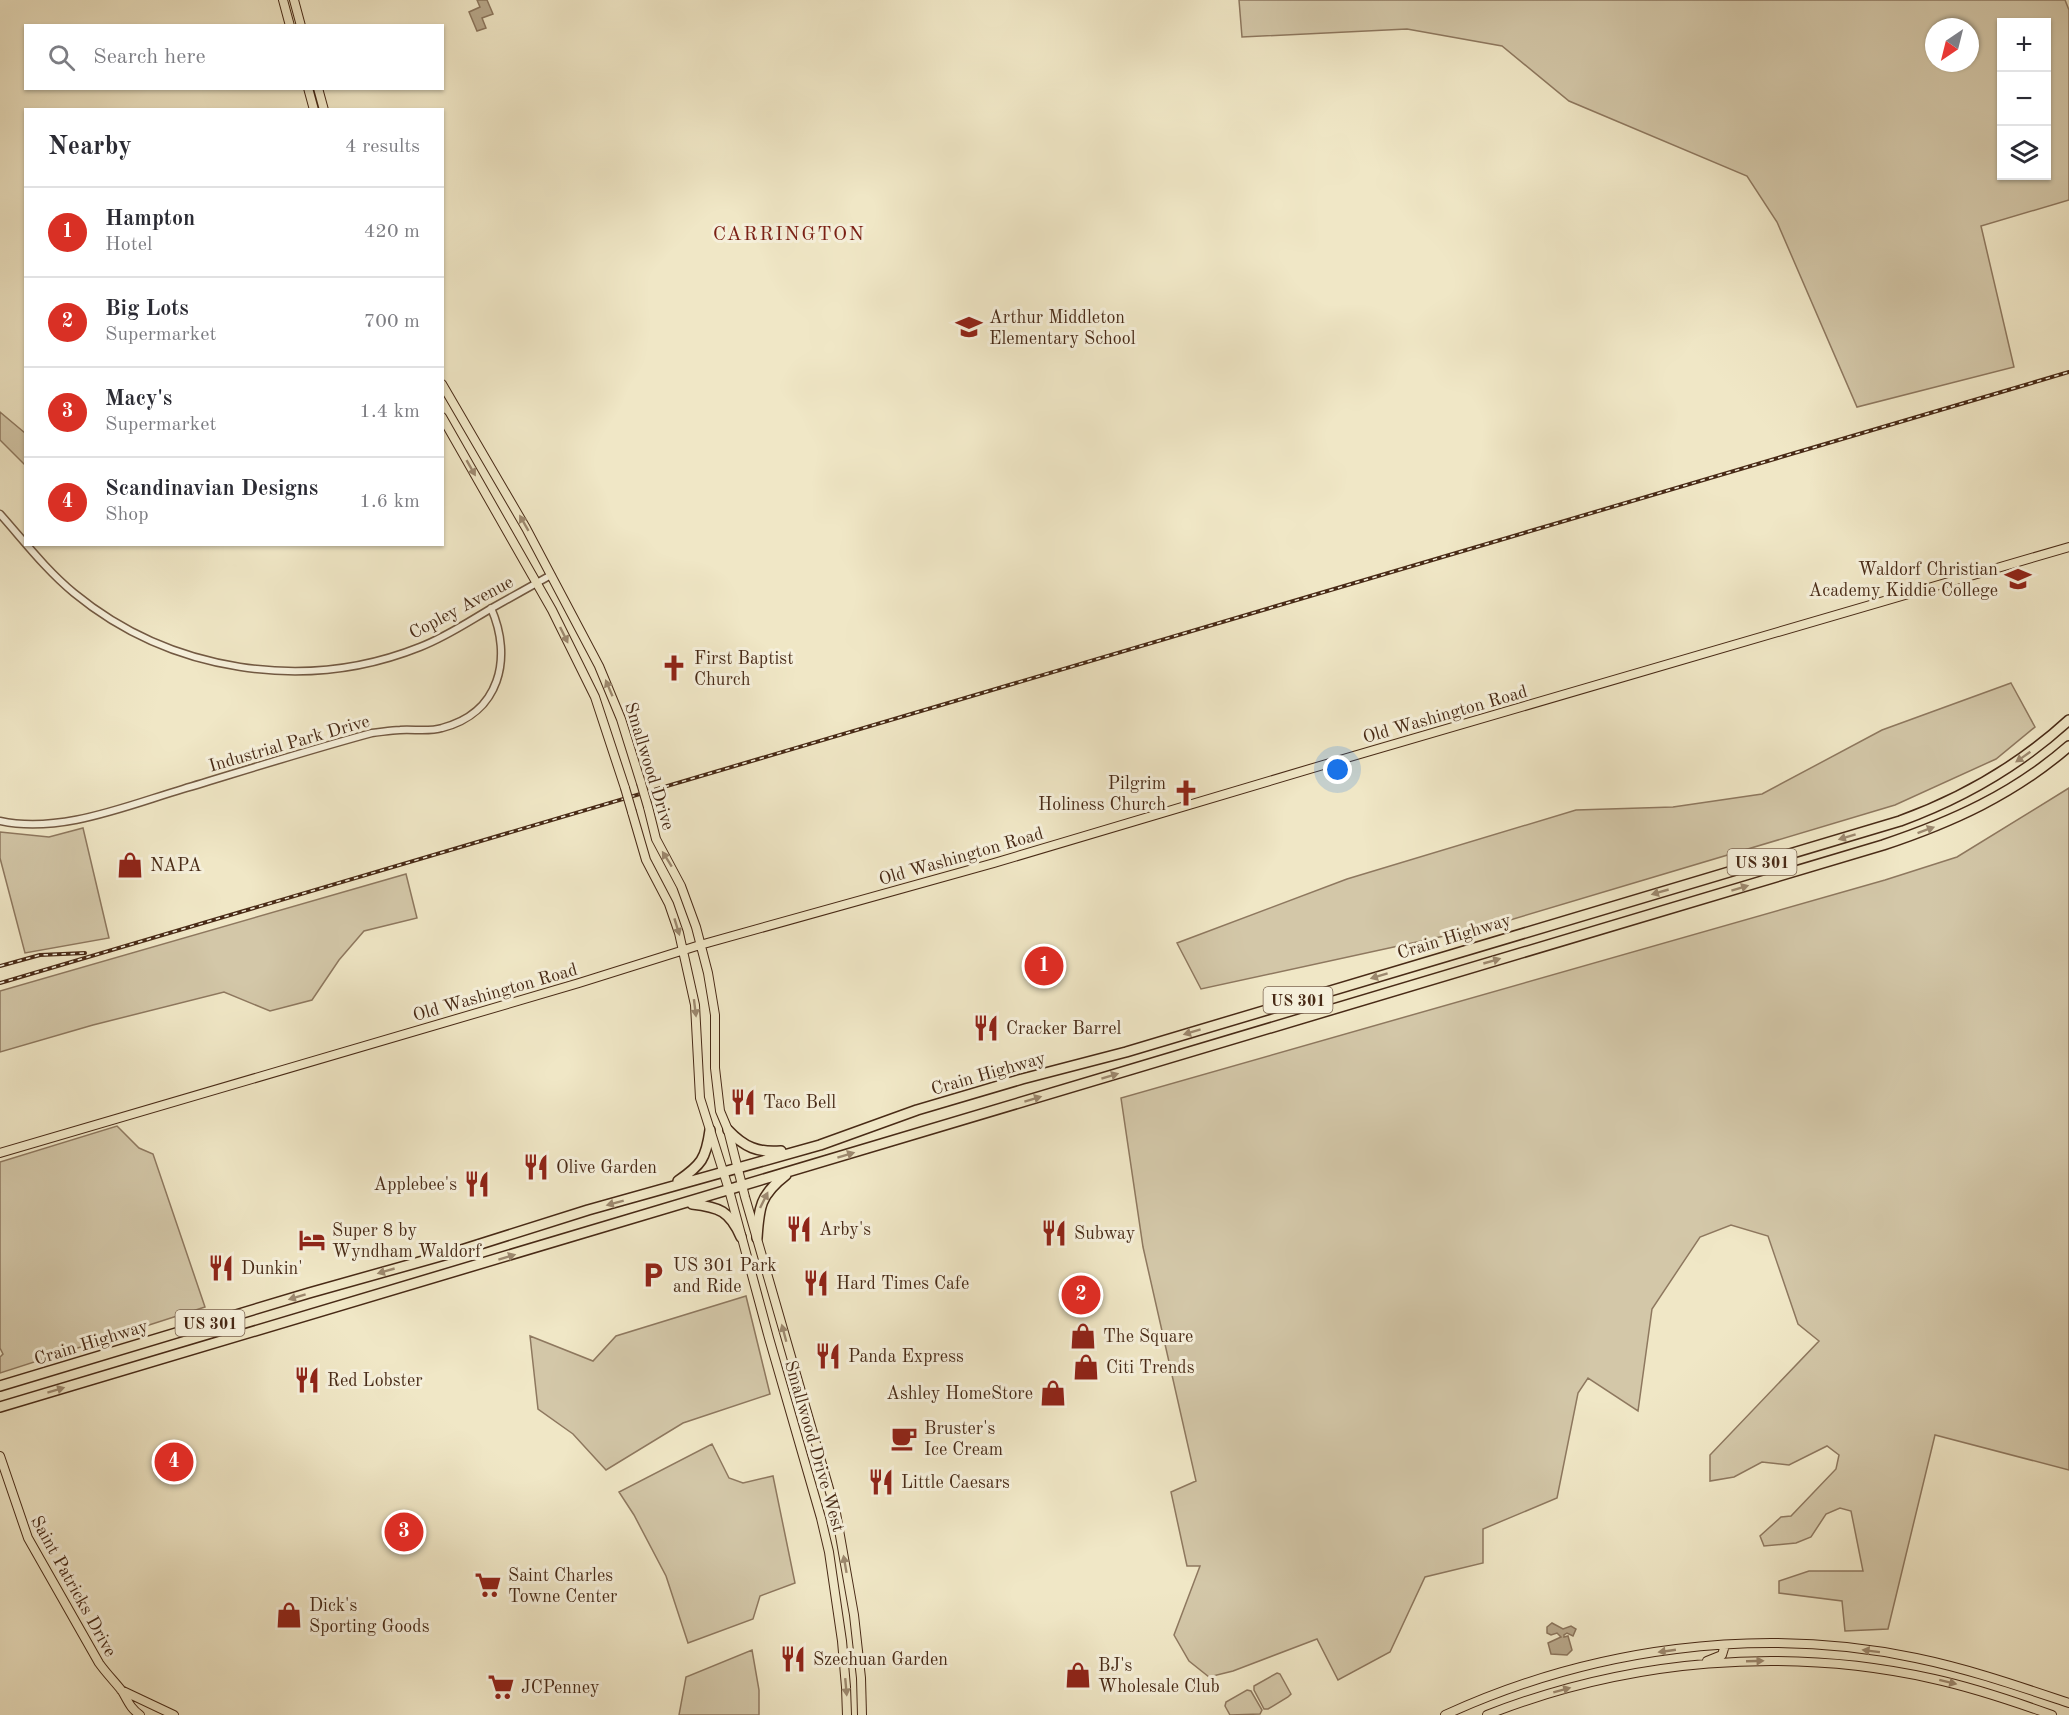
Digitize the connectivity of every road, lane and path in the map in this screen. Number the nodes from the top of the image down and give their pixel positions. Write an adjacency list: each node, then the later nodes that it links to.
1 (283, 0): 3 (main road)
2 (294, 0): 4 (main road)
3 (289, 24)
4 (300, 24)
5 (309, 90): 7 (main road)
6 (319, 90): 8 (main road)
7 (313, 108)
8 (323, 108)
9 (444, 387): 15 (main road, Smallwood Drive, one-way to 9)
10 (444, 420): 16 (main road, Smallwood Drive, one-way to 16)
11 (0, 514): 12 (street, Copley Avenue)
12 (24, 543)
13 (27, 546): 17 (street, Copley Avenue)
14 (2069, 548): 22 (main road, Old Washington Road)
15 (551, 575): 16 (street, Copley Avenue); 22 (main road, Smallwood Drive, one-way to 15, bridge)
16 (538, 582): 17 (street, Copley Avenue); 24 (main road, Smallwood Drive, one-way to 24, bridge)
17 (491, 608): 20 (street, Industrial Park Drive)
18 (2069, 720): 21 (highway, Crain Highway / US 301, one-way to 21)
19 (2069, 746): 23 (highway, Crain Highway / US 301, one-way to 19)
20 (0, 822)
21 (1541, 927): 23 (highway); 25 (highway, Crain Highway / US 301, one-way to 25)
22 (700, 945): 24 (main road, Old Washington Road); 28 (main road, Smallwood Drive)
23 (1544, 946): 26 (highway, Crain Highway / US 301, one-way to 23)
24 (683, 951): 27 (main road, Smallwood Drive, one-way to 27); 30 (main road, Old Washington Road)
25 (1302, 999): 26 (highway); 29 (highway, Crain Highway / US 301, one-way to 29)
26 (1306, 1017): 33 (highway, Crain Highway / US 301, one-way to 26)
27 (710, 1130): 32 (main road, Smallwood Drive); 34 (highway)
28 (728, 1130): 29 (highway); 31 (main road, Smallwood Drive)
29 (804, 1149): 31 (highway, Crain Highway / US 301)
30 (0, 1153)
31 (738, 1167): 32 (highway, Crain Highway / US 301); 35 (main road, Smallwood Drive)
32 (722, 1171): 34 (highway, Crain Highway / US 301); 36 (main road, Smallwood Drive)
33 (790, 1172): 35 (highway, Crain Highway / US 301); 39 (highway, one-way to 33)
34 (671, 1186): 40 (highway, Crain Highway / US 301, one-way to 40)
35 (743, 1186): 36 (highway, Crain Highway / US 301); 39 (main road, Smallwood Drive West)
36 (729, 1190): 37 (highway, Crain Highway / US 301); 38 (main road, Smallwood Drive West)
37 (686, 1203): 38 (highway); 41 (highway, Crain Highway / US 301, one-way to 37)
38 (741, 1237): 49 (main road, Smallwood Drive West, one-way to 49)
39 (757, 1238): 50 (main road, Smallwood Drive West, one-way to 39)
40 (0, 1386)
41 (0, 1407)
42 (0, 1456): 45 (main road, Saint Patricks Drive)
43 (1725, 1645): 44 (main road); 46 (main road, one-way to 43); 51 (main road, one-way to 51)
44 (1685, 1665): 52 (main road, one-way to 44); 53 (main road, one-way to 53)
45 (121, 1690): 47 (main road, Saint Patricks Drive); 48 (main road, Saint Patricks Drive)
46 (2069, 1703)
47 (139, 1714)
48 (174, 1715)
49 (847, 1715)
50 (862, 1715)
51 (1445, 1715)
52 (1487, 1715)
53 (2052, 1715)

